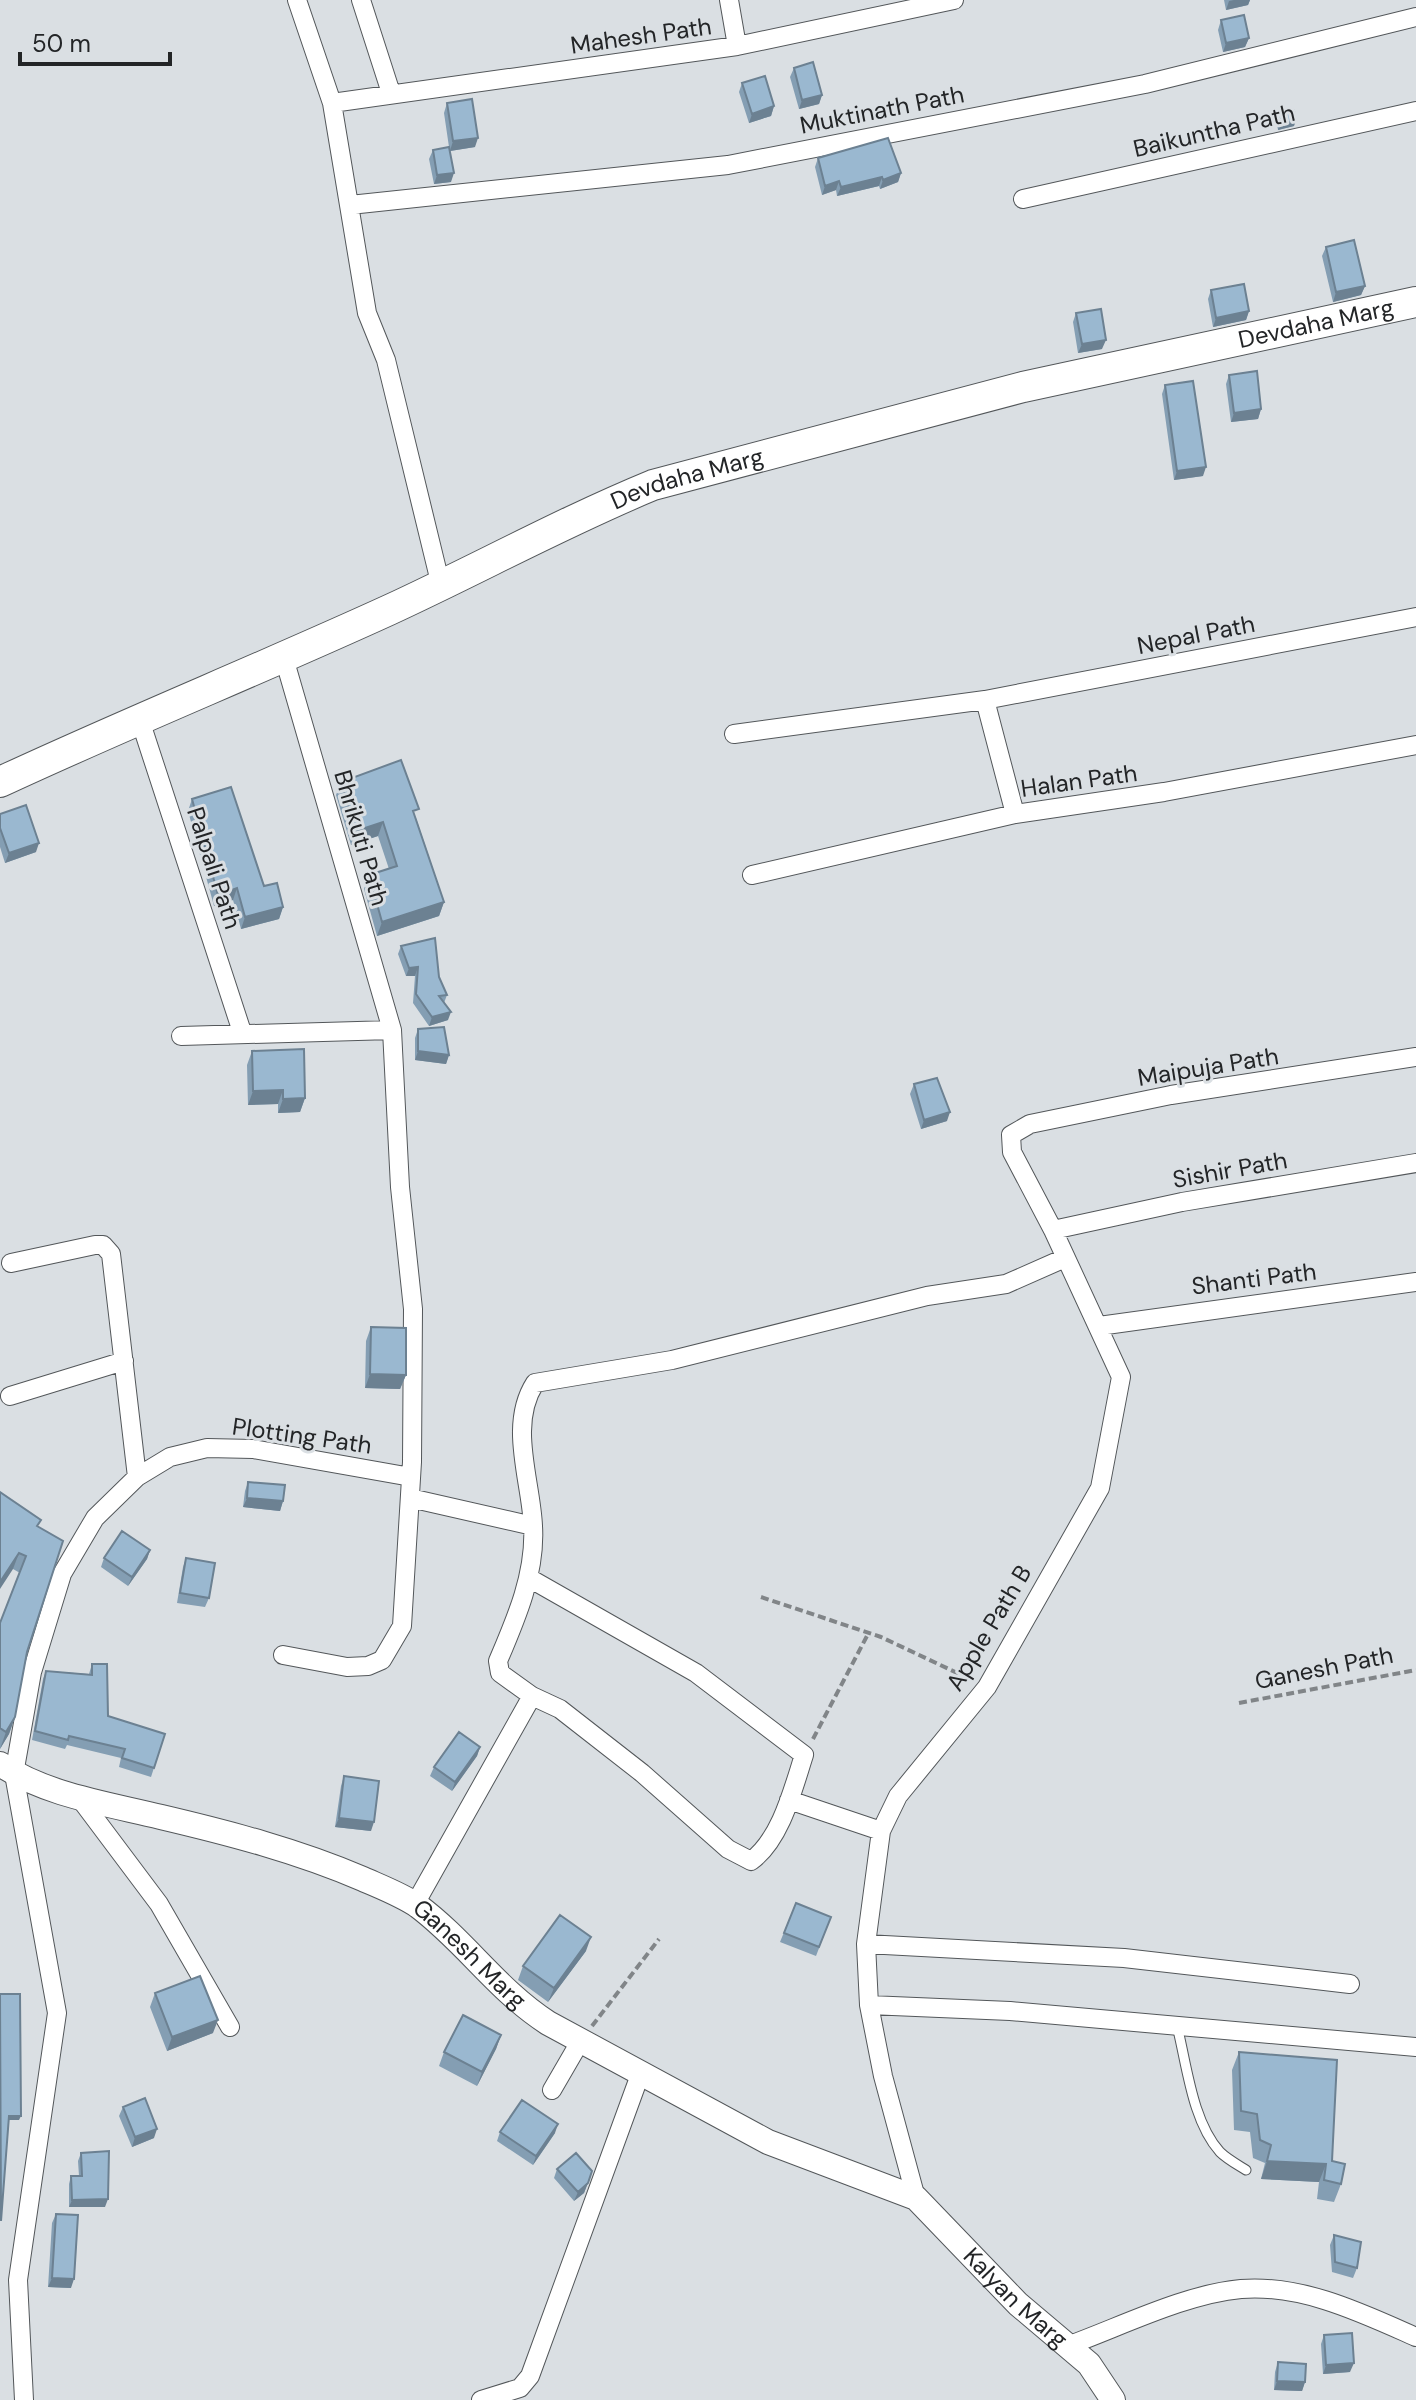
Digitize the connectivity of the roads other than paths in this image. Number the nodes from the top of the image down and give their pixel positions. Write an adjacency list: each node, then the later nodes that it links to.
1 (297, 0): 8 (street)
2 (361, 0): 7 (street)
3 (729, 0): 6 (street)
4 (954, 0): 6 (street, Mahesh Path)
5 (1416, 17): 11 (street, Muktinath Path)
6 (737, 46): 7 (street, Mahesh Path)
7 (391, 93): 8 (street, Mahesh Path)
8 (332, 103): 11 (street)
9 (1416, 111): 10 (street, Baikuntha Path)
10 (1023, 199)
11 (350, 205): 13 (street)
12 (1416, 302): 13 (main road, Devdaha Marg)
13 (441, 586): 15 (main road, Devdaha Marg)
14 (1416, 617): 16 (street, Nepal Path)
15 (284, 658): 17 (main road, Devdaha Marg); 23 (street, Bhrikuti Path)
16 (985, 700): 18 (street, Nepal Path); 21 (street)
17 (140, 720): 20 (main road, Devdaha Marg); 24 (street, Palpali Path)
18 (734, 734)
19 (1416, 745): 21 (street, Halan Path)
20 (0, 782)
21 (1015, 814): 22 (street, Halan Path)
22 (752, 875)
23 (392, 1030): 24 (street); 37 (street, Bhrikuti Path)
24 (242, 1032): 25 (street)
25 (181, 1036)
26 (1416, 1057): 27 (street, Maipuja Path)
27 (1011, 1135): 29 (street, Apple Path B)
28 (1416, 1163): 29 (street, Sishir Path)
29 (1053, 1230): 30 (street, Apple Path B)
30 (1065, 1258): 33 (street, Apple Path B); 39 (street)
31 (11, 1263): 34 (street)
32 (1416, 1282): 33 (street, Shanti Path)
33 (1099, 1326): 46 (street, Apple Path B)
34 (124, 1361): 35 (street); 36 (street)
35 (10, 1396)
36 (137, 1477): 37 (street, Plotting Path); 43 (street, Plotting Path)
37 (411, 1477): 38 (street, Bhrikuti Path)
38 (410, 1498): 39 (street); 41 (street, Bhrikuti Path)
39 (533, 1526): 40 (street)
40 (529, 1578): 42 (street); 45 (street)
41 (283, 1655)
42 (532, 1696): 45 (street); 47 (street)
43 (7, 1769): 44 (street, Ganesh Marg); 61 (street)
44 (78, 1796): 47 (street, Ganesh Marg); 52 (street)
45 (789, 1800): 46 (street)
46 (881, 1831): 48 (street, Apple Path B)
47 (415, 1904): 53 (street, Ganesh Marg)
48 (866, 1944): 49 (street); 50 (street, Apple Path B)
49 (1350, 1984)
50 (869, 2005): 51 (street); 58 (street, Apple Path B)
51 (1177, 2026): 54 (street); 57 (lane)
52 (230, 2027)
53 (581, 2040): 55 (street, Ganesh Marg); 56 (street)
54 (1416, 2047)
55 (641, 2072): 58 (street, Ganesh Marg); 62 (street)
56 (552, 2090)
57 (1246, 2170)
58 (916, 2198): 60 (street, Kalyan Marg)
59 (1416, 2337): 60 (street)
60 (1067, 2346): 63 (street, Kalyan Marg)
61 (24, 2400)
62 (481, 2400)
63 (1113, 2400)

